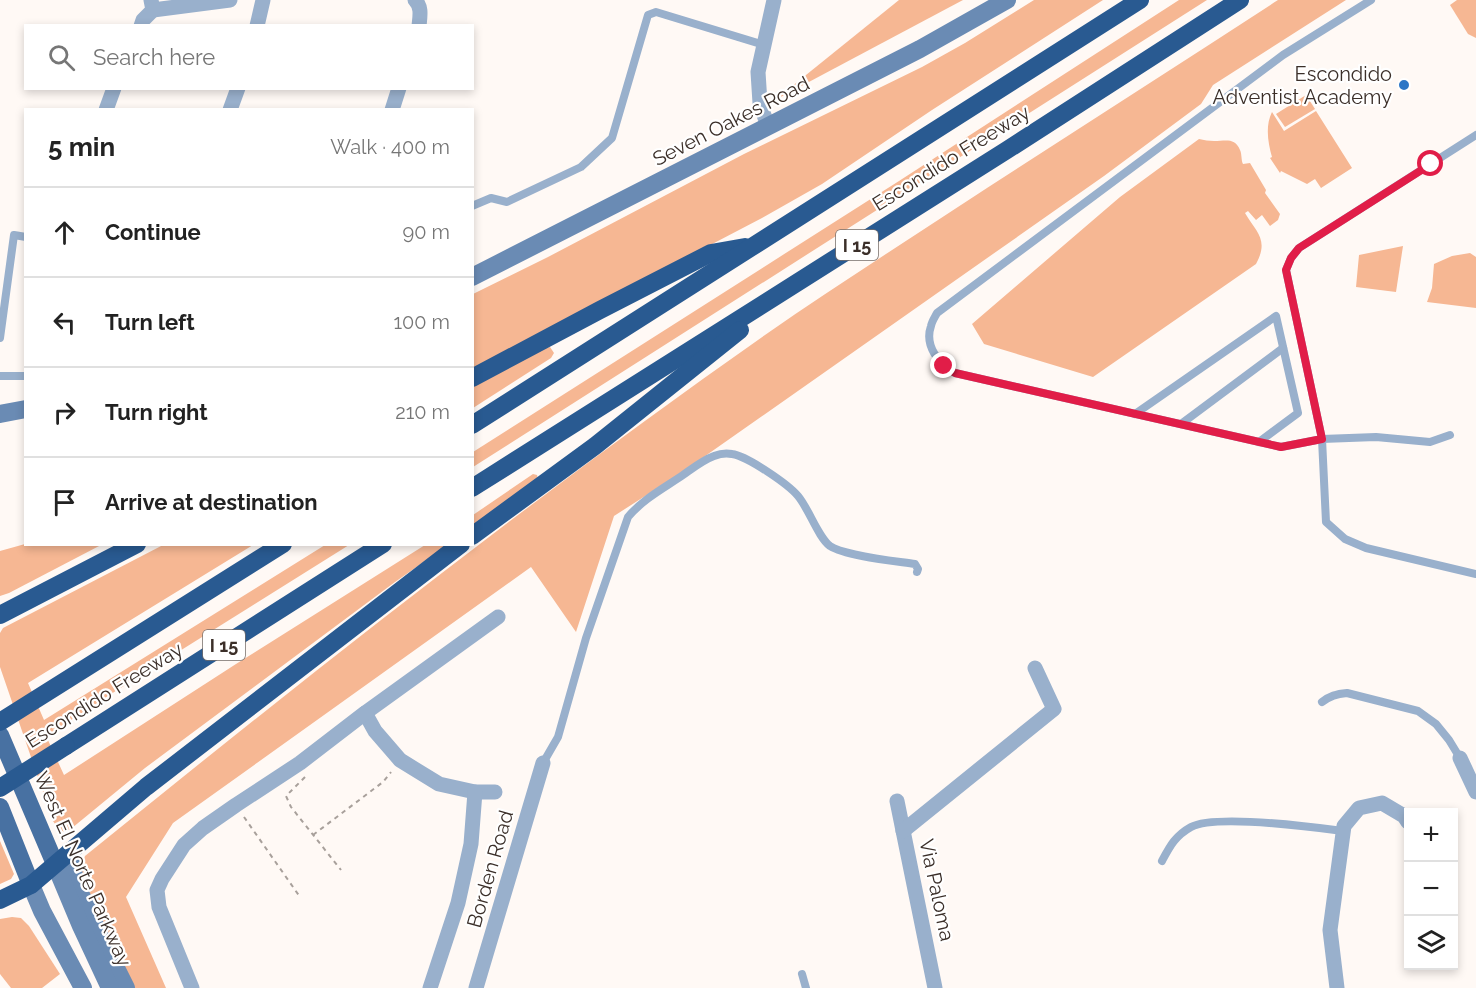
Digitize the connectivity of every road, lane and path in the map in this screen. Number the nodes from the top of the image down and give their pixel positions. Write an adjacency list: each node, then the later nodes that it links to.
1 (230, 0): 9 (street)
2 (263, 0): 11 (street)
3 (415, 0): 12 (street)
4 (774, 0): 13 (street)
5 (1007, 0): 20 (street, Seven Oakes Road)
6 (1140, 0): 24 (highway, Escondido Freeway)
7 (1240, 0): 26 (highway, Escondido Freeway / I 15)
8 (1371, 0): 34 (lane)
9 (152, 5): 10 (street)
10 (142, 24)
11 (257, 24)
12 (419, 24)
13 (765, 45): 20 (street); 22 (lane)
14 (113, 90): 17 (street)
15 (237, 90): 18 (street)
16 (398, 90): 19 (street)
17 (107, 108)
18 (231, 108)
19 (393, 108)
20 (768, 128): 25 (street, Seven Oakes Road)
21 (1476, 135): 38 (lane)
22 (474, 205)
23 (24, 237): 27 (lane)
24 (753, 246): 31 (highway); 35 (highway, Escondido Freeway)
25 (474, 276)
26 (802, 279): 40 (highway, Escondido Freeway / I 15); 41 (highway)
27 (0, 338)
28 (1283, 348): 34 (lane); 36 (lane); 39 (lane)
29 (0, 376): 30 (lane)
30 (24, 376)
31 (474, 377)
32 (24, 410): 33 (street)
33 (0, 414)
34 (1136, 414): 36 (lane)
35 (474, 424)
36 (1181, 424): 39 (lane)
37 (1450, 435): 38 (lane)
38 (1322, 439): 39 (lane); 47 (lane)
39 (1259, 441)
40 (474, 487)
41 (474, 535)
42 (133, 546): 48 (highway)
43 (280, 546): 53 (highway, Escondido Freeway)
44 (380, 546): 59 (highway, Escondido Freeway / I 15, bridge)
45 (458, 546): 70 (highway)
46 (917, 572): 57 (lane)
47 (1476, 574)
48 (0, 615)
49 (498, 617): 52 (street)
50 (1035, 668): 67 (street)
51 (1322, 702): 55 (lane)
52 (365, 713): 56 (street); 58 (street)
53 (0, 722)
54 (0, 735): 72 (main road, West El Norte Parkway)
55 (1460, 758): 62 (street)
56 (400, 760): 60 (street); 69 (path)
57 (543, 762): 83 (street, Borden Road)
58 (300, 763): 64 (street); 69 (path)
59 (0, 788)
60 (475, 792): 61 (street); 82 (street)
61 (495, 792)
62 (1476, 792)
63 (897, 801): 67 (street, Via Paloma)
64 (236, 805): 75 (path); 81 (street)
65 (0, 807): 74 (main road)
66 (1404, 816): 68 (street)
67 (903, 831): 85 (street, Via Paloma)
68 (1343, 831): 71 (lane); 86 (street)
69 (313, 835): 73 (path)
70 (70, 851): 72 (highway); 80 (street)
71 (1162, 861)
72 (55, 864): 74 (highway); 79 (street, West El Norte Parkway)
73 (341, 870)
74 (31, 885): 76 (highway); 78 (street)
75 (300, 897)
76 (0, 900)
77 (802, 974): 84 (lane)
78 (83, 988)
79 (110, 988)
80 (126, 988)
81 (192, 988)
82 (430, 988)
83 (476, 988)
84 (806, 988)
85 (935, 988)
86 (1337, 988)

